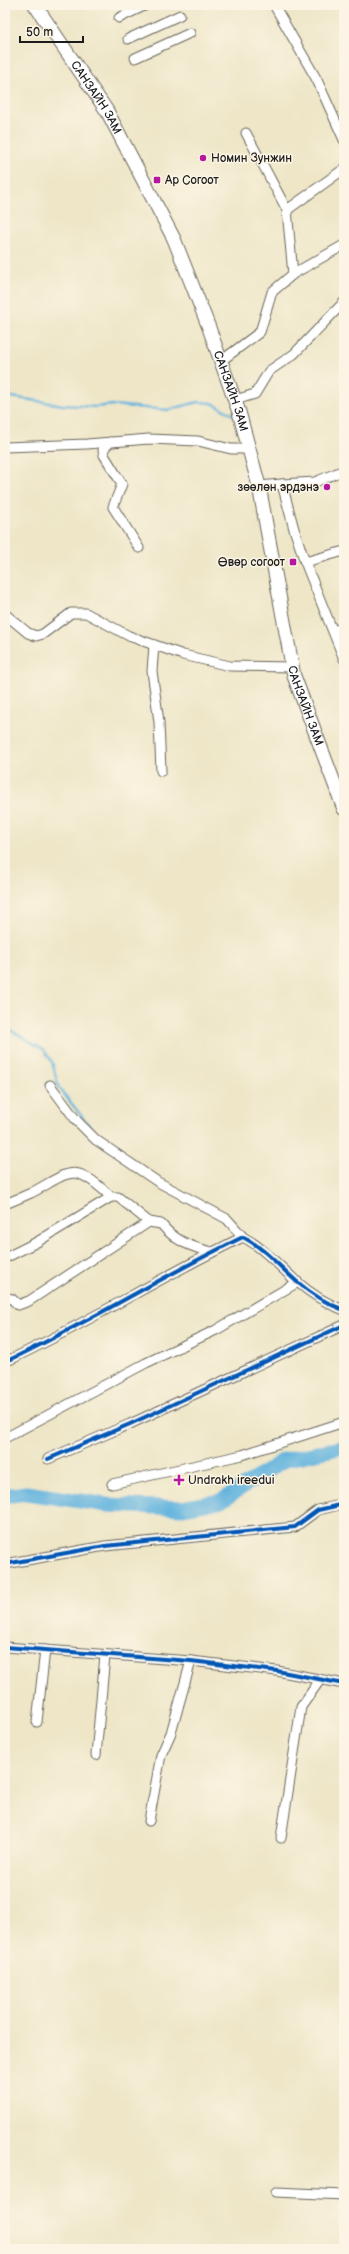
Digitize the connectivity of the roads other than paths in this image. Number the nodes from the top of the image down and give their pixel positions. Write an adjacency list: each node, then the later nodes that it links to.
1 (35, 5): 16 (main road, САНЗАЙН ЗАМ)
2 (146, 5): 5 (street)
3 (274, 5): 10 (street)
4 (180, 15): 7 (street)
5 (119, 18)
6 (190, 32): 8 (street)
7 (128, 39)
8 (135, 58)
9 (246, 133): 12 (street)
10 (344, 140)
11 (344, 169): 12 (street)
12 (287, 210): 14 (street)
13 (344, 245): 14 (street)
14 (293, 274): 16 (street)
15 (344, 302): 17 (street)
16 (221, 361): 17 (main road, САНЗАЙН ЗАМ)
17 (235, 400): 20 (main road, САНЗАЙН ЗАМ)
18 (110, 442): 19 (street); 20 (street); 24 (street)
19 (5, 447)
20 (250, 449): 23 (main road, САНЗАЙН ЗАМ)
21 (344, 470): 22 (street)
22 (282, 484): 23 (street); 26 (street)
23 (259, 486): 32 (main road, САНЗАЙН ЗАМ)
24 (139, 548)
25 (344, 551): 26 (street)
26 (305, 562): 29 (street)
27 (5, 614): 30 (street)
28 (344, 627): 29 (street)
29 (334, 631): 31 (street)
30 (154, 645): 32 (street); 33 (street)
31 (344, 659)
32 (293, 667): 34 (main road, САНЗАЙН ЗАМ)
33 (161, 771)
34 (344, 809)
35 (50, 1085): 39 (street)
36 (111, 1197): 37 (street); 38 (street); 41 (street)
37 (5, 1204)
38 (149, 1222): 40 (street); 43 (street)
39 (243, 1237): 40 (street); 42 (street)
40 (212, 1252): 46 (street)
41 (5, 1258)
42 (298, 1282): 44 (street); 48 (street)
43 (5, 1297)
44 (344, 1310)
45 (344, 1325): 49 (street)
46 (5, 1362)
47 (344, 1422): 50 (street)
48 (5, 1438)
49 (48, 1459)
50 (112, 1484)
51 (344, 1504): 52 (street)
52 (5, 1564)
53 (5, 1647): 54 (street)
54 (45, 1650): 55 (street); 59 (street)
55 (105, 1655): 56 (street); 60 (street)
56 (191, 1661): 57 (street); 61 (street)
57 (320, 1680): 58 (street); 62 (street)
58 (344, 1684)
59 (37, 1722)
60 (96, 1755)
61 (149, 1821)
62 (281, 1838)
63 (276, 2192): 64 (street)
64 (344, 2195)

